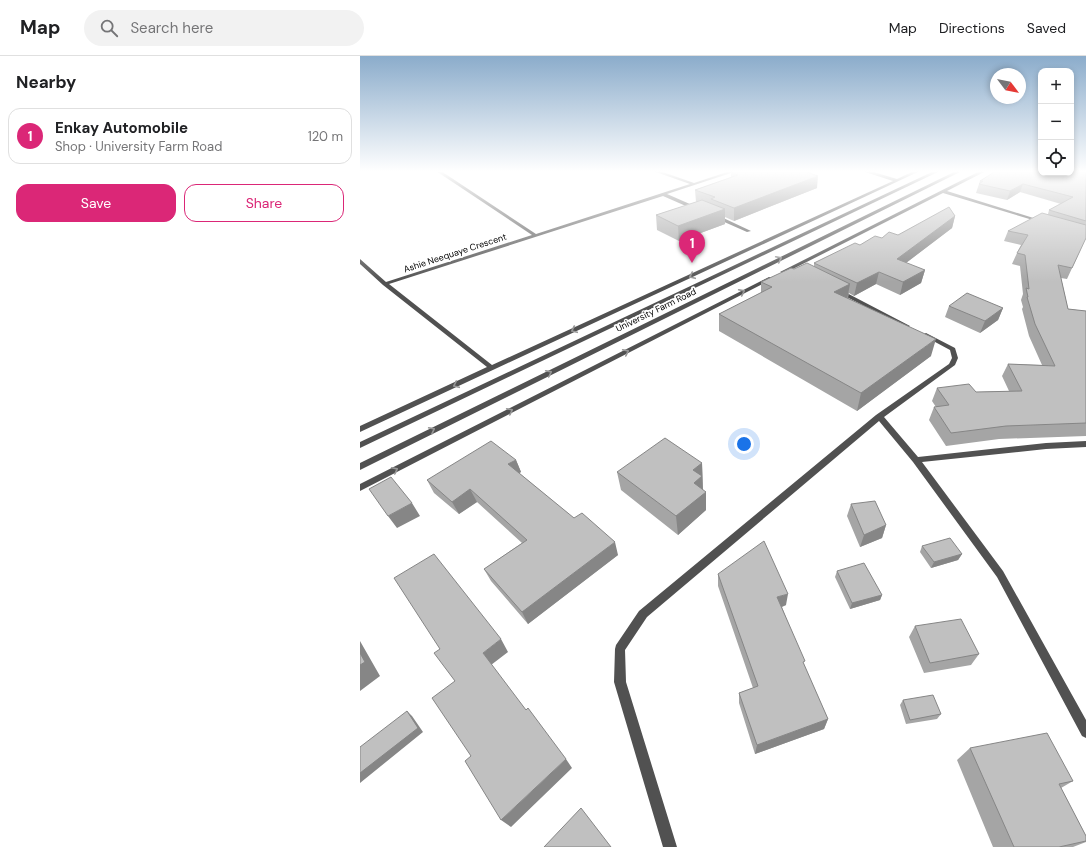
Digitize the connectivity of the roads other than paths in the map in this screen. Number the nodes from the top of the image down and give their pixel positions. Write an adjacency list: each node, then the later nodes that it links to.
1 (494, 208): 13 (street)
2 (618, 208): 13 (street, Ashie Neequaye Crescent)
3 (695, 208): 9 (street)
4 (840, 208): 21 (street, one-way to 21)
5 (858, 208): 25 (street, University Farm Road)
6 (884, 208): 27 (street, University Farm Road, one-way to 6)
7 (912, 208): 15 (street)
8 (996, 208): 11 (street)
9 (702, 211)
10 (709, 214): 12 (street)
11 (1049, 224)
12 (749, 231)
13 (535, 234): 17 (street, Ashie Neequaye Crescent)
14 (360, 261): 17 (street)
15 (792, 268): 16 (street); 28 (street, one-way to 15)
16 (799, 271)
17 (385, 284): 21 (street)
18 (834, 289): 19 (street)
19 (911, 328)
20 (918, 331): 22 (street)
21 (492, 368): 23 (street, one-way to 23)
22 (879, 417): 26 (street); 30 (street)
23 (360, 429)
24 (1086, 444): 26 (street)
25 (360, 445)
26 (916, 460): 29 (street)
27 (360, 467)
28 (360, 488)
29 (1086, 732)
30 (670, 847)

